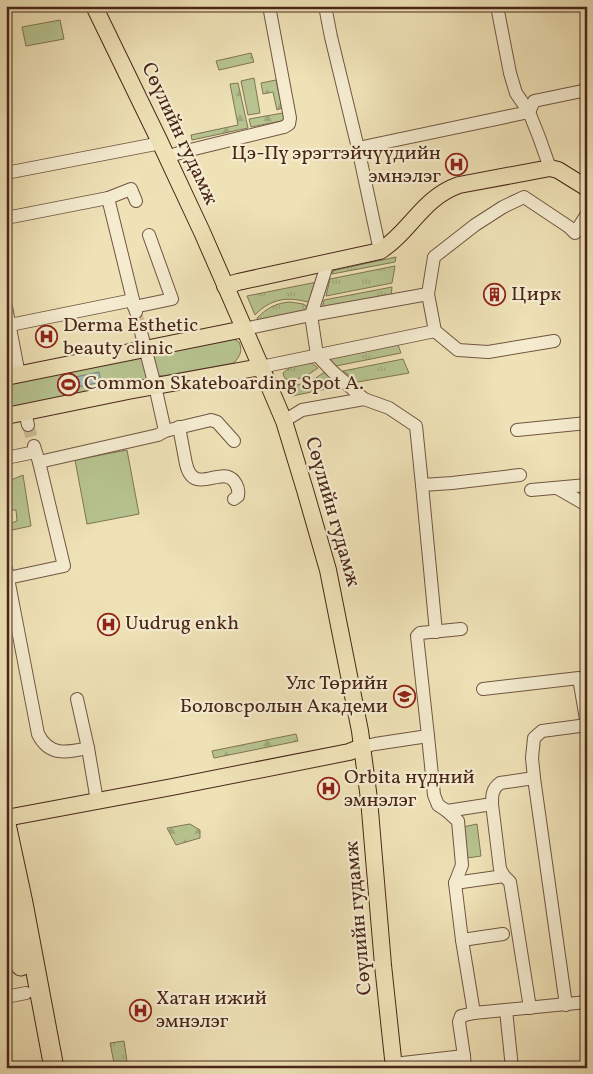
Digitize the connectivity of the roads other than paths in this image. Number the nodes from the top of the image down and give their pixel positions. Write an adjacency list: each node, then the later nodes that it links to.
1 (94, 6): 8 (main road, Сөүлийн гудамж)
2 (269, 6): 8 (street)
3 (325, 6): 7 (street)
4 (497, 6): 6 (street)
5 (587, 90): 6 (street)
6 (529, 112): 7 (street); 9 (street)
7 (358, 148): 17 (street)
8 (164, 150): 10 (street); 19 (main road, Сөүлийн гудамж)
9 (550, 168): 11 (main road); 17 (main road)
10 (6, 173)
11 (585, 184)
12 (108, 198): 13 (street); 15 (street); 21 (street)
13 (136, 201)
14 (587, 214): 20 (street)
15 (6, 218)
16 (149, 236): 21 (street)
17 (380, 251): 18 (main road)
18 (328, 262): 19 (main road); 23 (street)
19 (225, 286): 24 (main road, Сөүлийн гудамж)
20 (428, 294): 23 (street); 25 (street)
21 (134, 306): 26 (street)
22 (6, 307): 26 (street)
23 (312, 315): 24 (street); 30 (street)
24 (244, 329): 29 (main road); 31 (main road, Сөүлийн гудамж)
25 (435, 331): 28 (street); 30 (street)
26 (9, 332): 32 (street)
27 (141, 332): 29 (street)
28 (554, 340)
29 (146, 349): 32 (main road); 33 (street)
30 (317, 355): 31 (street); 34 (street)
31 (261, 367): 33 (main road); 36 (main road, Сөүлийн гудамж)
32 (13, 376)
33 (155, 386): 35 (main road); 40 (street)
34 (364, 399): 36 (street); 45 (street)
35 (6, 416)
36 (284, 421): 58 (main road, Сөүлийн гудамж)
37 (587, 423): 39 (street)
38 (178, 427): 40 (street); 41 (street); 49 (street)
39 (517, 430)
40 (165, 431): 42 (street)
41 (234, 441)
42 (36, 453): 43 (street); 51 (street)
43 (6, 458)
44 (520, 475): 45 (street)
45 (422, 485): 53 (street)
46 (587, 485): 47 (street)
47 (557, 488): 48 (street); 50 (street)
48 (531, 490)
49 (234, 499)
50 (587, 506)
51 (7, 573): 59 (street)
52 (461, 629): 53 (street)
53 (436, 632): 57 (street)
54 (484, 689): 56 (street)
55 (77, 699): 59 (street)
56 (587, 725): 60 (street)
57 (428, 736): 58 (street); 63 (street)
58 (362, 747): 61 (main road); 79 (main road, Сөүлийн гудамж)
59 (88, 748): 61 (street)
60 (534, 778): 62 (street); 74 (street)
61 (97, 802): 64 (main road)
62 (492, 804): 63 (street); 66 (street)
63 (447, 811): 67 (street)
64 (6, 818)
65 (6, 824): 81 (highway)
66 (504, 876): 67 (street); 75 (street)
67 (455, 883): 70 (street)
68 (6, 888): 71 (highway)
69 (503, 934): 70 (street)
70 (462, 940): 77 (street)
71 (13, 960): 72 (highway)
72 (15, 995): 80 (highway)
73 (587, 1002): 74 (street)
74 (566, 1004): 75 (street)
75 (530, 1008): 76 (street)
76 (506, 1010): 77 (street); 82 (street)
77 (474, 1013): 78 (street)
78 (464, 1062): 79 (street)
79 (394, 1066)
80 (42, 1068)
81 (54, 1068)
82 (512, 1068)

